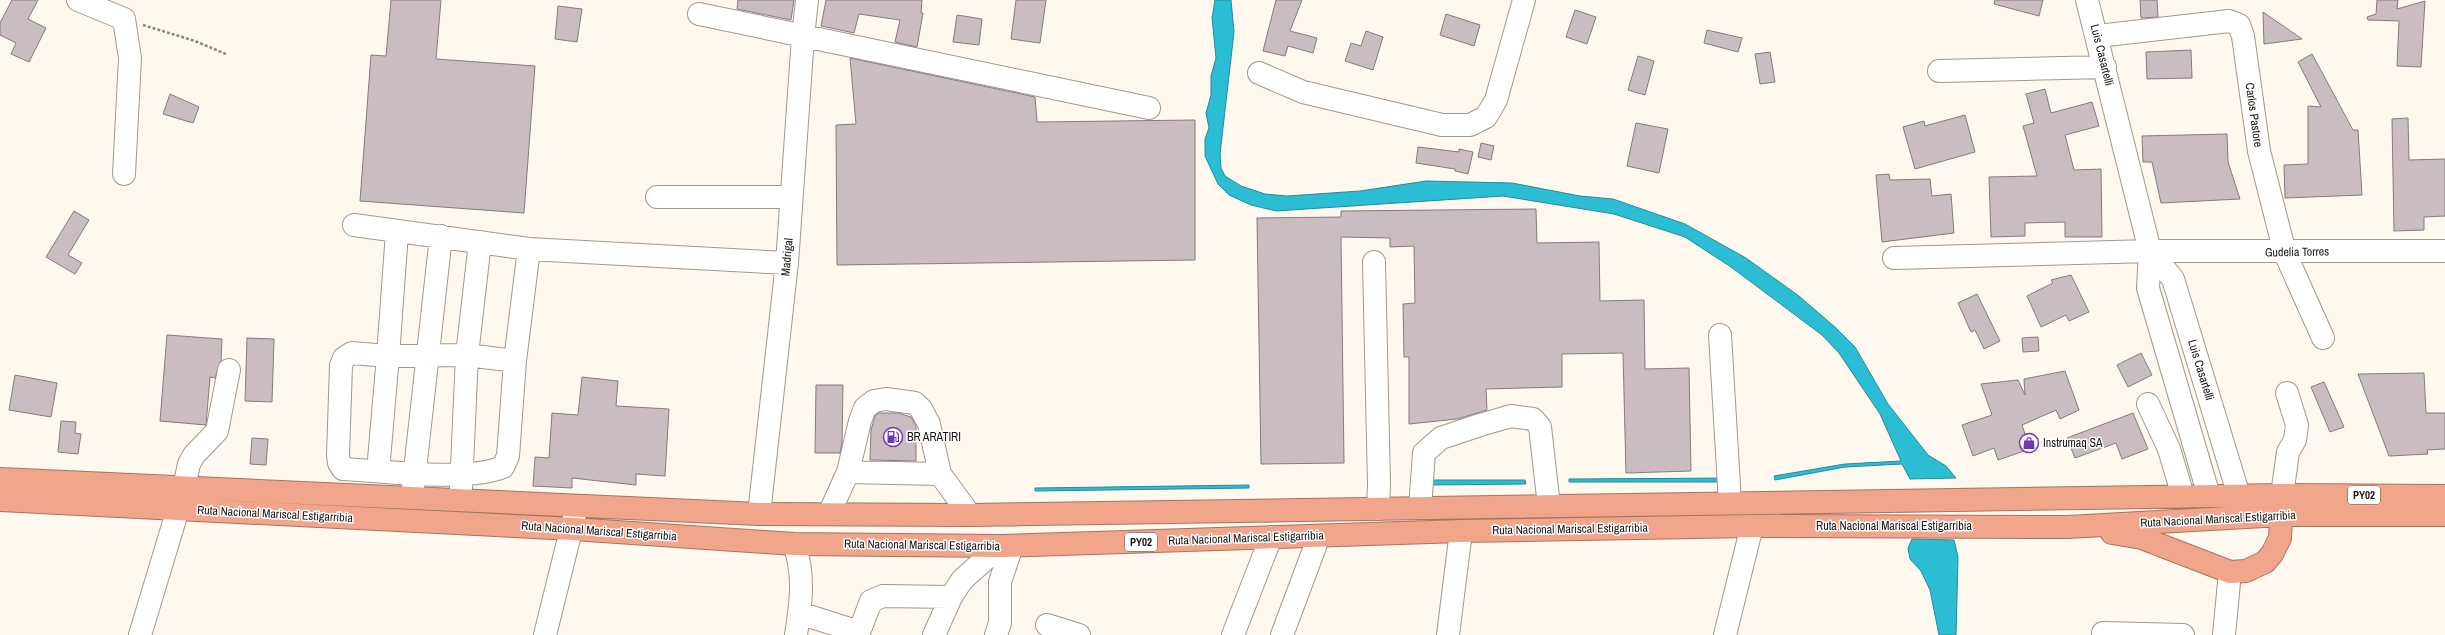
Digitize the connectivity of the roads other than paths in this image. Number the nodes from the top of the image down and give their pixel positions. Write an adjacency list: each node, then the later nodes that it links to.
1 (78, 0): 12 (street)
2 (807, 0): 7 (street, Madrigal)
3 (1524, 0): 10 (street)
4 (2087, 0): 6 (street, Luis Casartelli)
5 (700, 14): 7 (street)
6 (2098, 36): 8 (street, Luis Casartelli); 22 (street, Carlos Pastore)
7 (802, 37): 11 (street); 14 (street, Madrigal)
8 (2105, 67): 9 (street); 20 (street, Luis Casartelli)
9 (1939, 71)
10 (1259, 73)
11 (1149, 108)
12 (124, 174)
13 (657, 197): 14 (street)
14 (791, 197): 25 (street, Madrigal)
15 (354, 225): 16 (street)
16 (397, 232): 17 (street); 30 (street)
17 (441, 236): 18 (street); 28 (street)
18 (480, 242): 19 (street); 29 (street)
19 (529, 249): 25 (street); 31 (street)
20 (2150, 251): 22 (street, Gudelia Torres); 23 (street, Gudelia Torres); 43 (street, Luis Casartelli); 44 (street, Luis Casartelli)
21 (2445, 251): 22 (street, Gudelia Torres)
22 (2285, 253): 27 (street, Carlos Pastore)
23 (1894, 258)
24 (1374, 262): 55 (street)
25 (786, 263): 56 (street, Madrigal)
26 (1720, 335): 49 (street)
27 (2323, 338)
28 (429, 355): 29 (street); 30 (street); 37 (street)
29 (467, 355): 31 (street); 38 (street)
30 (388, 356): 35 (street); 35 (street)
31 (515, 361): 38 (street)
32 (229, 370): 41 (street)
33 (2287, 393): 50 (street)
34 (2148, 404): 42 (street)
35 (378, 471): 37 (street)
36 (848, 472): 39 (street); 39 (street); 57 (street)
37 (415, 473): 38 (street); 46 (street)
38 (462, 474): 48 (street)
39 (940, 474): 58 (street)
40 (0, 479): 41 (highway, Ruta Nacional Mariscal Estigarribia / PY02)
41 (184, 488): 46 (highway, Ruta Nacional Mariscal Estigarribia / PY02)
42 (2183, 496): 43 (highway, Ruta Nacional Mariscal Estigarribia / PY02); 49 (highway, Ruta Nacional Mariscal Estigarribia / PY02)
43 (2209, 496): 44 (highway, Ruta Nacional Mariscal Estigarribia / PY02)
44 (2239, 496): 50 (highway, Ruta Nacional Mariscal Estigarribia / PY02)
45 (2445, 496): 50 (highway, Ruta Nacional Mariscal Estigarribia / PY02)
46 (412, 499): 48 (highway, Ruta Nacional Mariscal Estigarribia / PY02)
47 (0, 500): 54 (highway, Ruta Nacional Mariscal Estigarribia / PY02)
48 (460, 501): 51 (highway, Ruta Nacional Mariscal Estigarribia / PY02); 60 (street)
49 (1730, 503): 52 (highway, Ruta Nacional Mariscal Estigarribia / PY02)
50 (2282, 505): 59 (highway, Ruta Nacional Mariscal Estigarribia / PY02); 62 (highway, Ruta Nacional Mariscal Estigarribia / PY02); 69 (highway)
51 (577, 506): 56 (highway, Ruta Nacional Mariscal Estigarribia / PY02); 63 (street)
52 (1549, 506): 53 (highway, Ruta Nacional Mariscal Estigarribia / PY02); 53 (street)
53 (1420, 508): 55 (highway, Ruta Nacional Mariscal Estigarribia / PY02)
54 (178, 509): 60 (highway, Ruta Nacional Mariscal Estigarribia / PY02); 75 (street)
55 (1378, 509): 58 (highway, Ruta Nacional Mariscal Estigarribia / PY02)
56 (759, 514): 57 (highway, Ruta Nacional Mariscal Estigarribia / PY02)
57 (829, 514): 58 (highway, Ruta Nacional Mariscal Estigarribia / PY02)
58 (970, 515)
59 (2445, 515)
60 (461, 523): 63 (highway, Ruta Nacional Mariscal Estigarribia / PY02)
61 (1752, 526): 62 (highway, Ruta Nacional Mariscal Estigarribia / PY02); 64 (highway, Ruta Nacional Mariscal Estigarribia / PY02); 84 (street)
62 (2068, 527): 69 (highway)
63 (573, 529): 67 (highway, Ruta Nacional Mariscal Estigarribia / PY02); 76 (street)
64 (1461, 531): 65 (highway, Ruta Nacional Mariscal Estigarribia / PY02); 83 (street)
65 (1319, 536): 66 (highway, Ruta Nacional Mariscal Estigarribia / PY02); 82 (street)
66 (1271, 537): 68 (highway, Ruta Nacional Mariscal Estigarribia / PY02); 81 (street)
67 (794, 544): 68 (highway, Ruta Nacional Mariscal Estigarribia / PY02); 71 (street)
68 (1006, 546): 70 (street); 79 (street)
69 (2230, 572): 86 (street)
70 (951, 597): 74 (street); 78 (street)
71 (799, 613): 74 (street); 77 (street)
72 (1047, 625): 80 (street)
73 (2103, 633): 85 (street)
74 (859, 634)
75 (140, 635)
76 (546, 635)
77 (796, 635)
78 (934, 635)
79 (996, 635)
80 (1079, 635)
81 (1233, 635)
82 (1282, 635)
83 (1448, 635)
84 (1725, 635)
85 (2182, 635)
86 (2224, 635)

